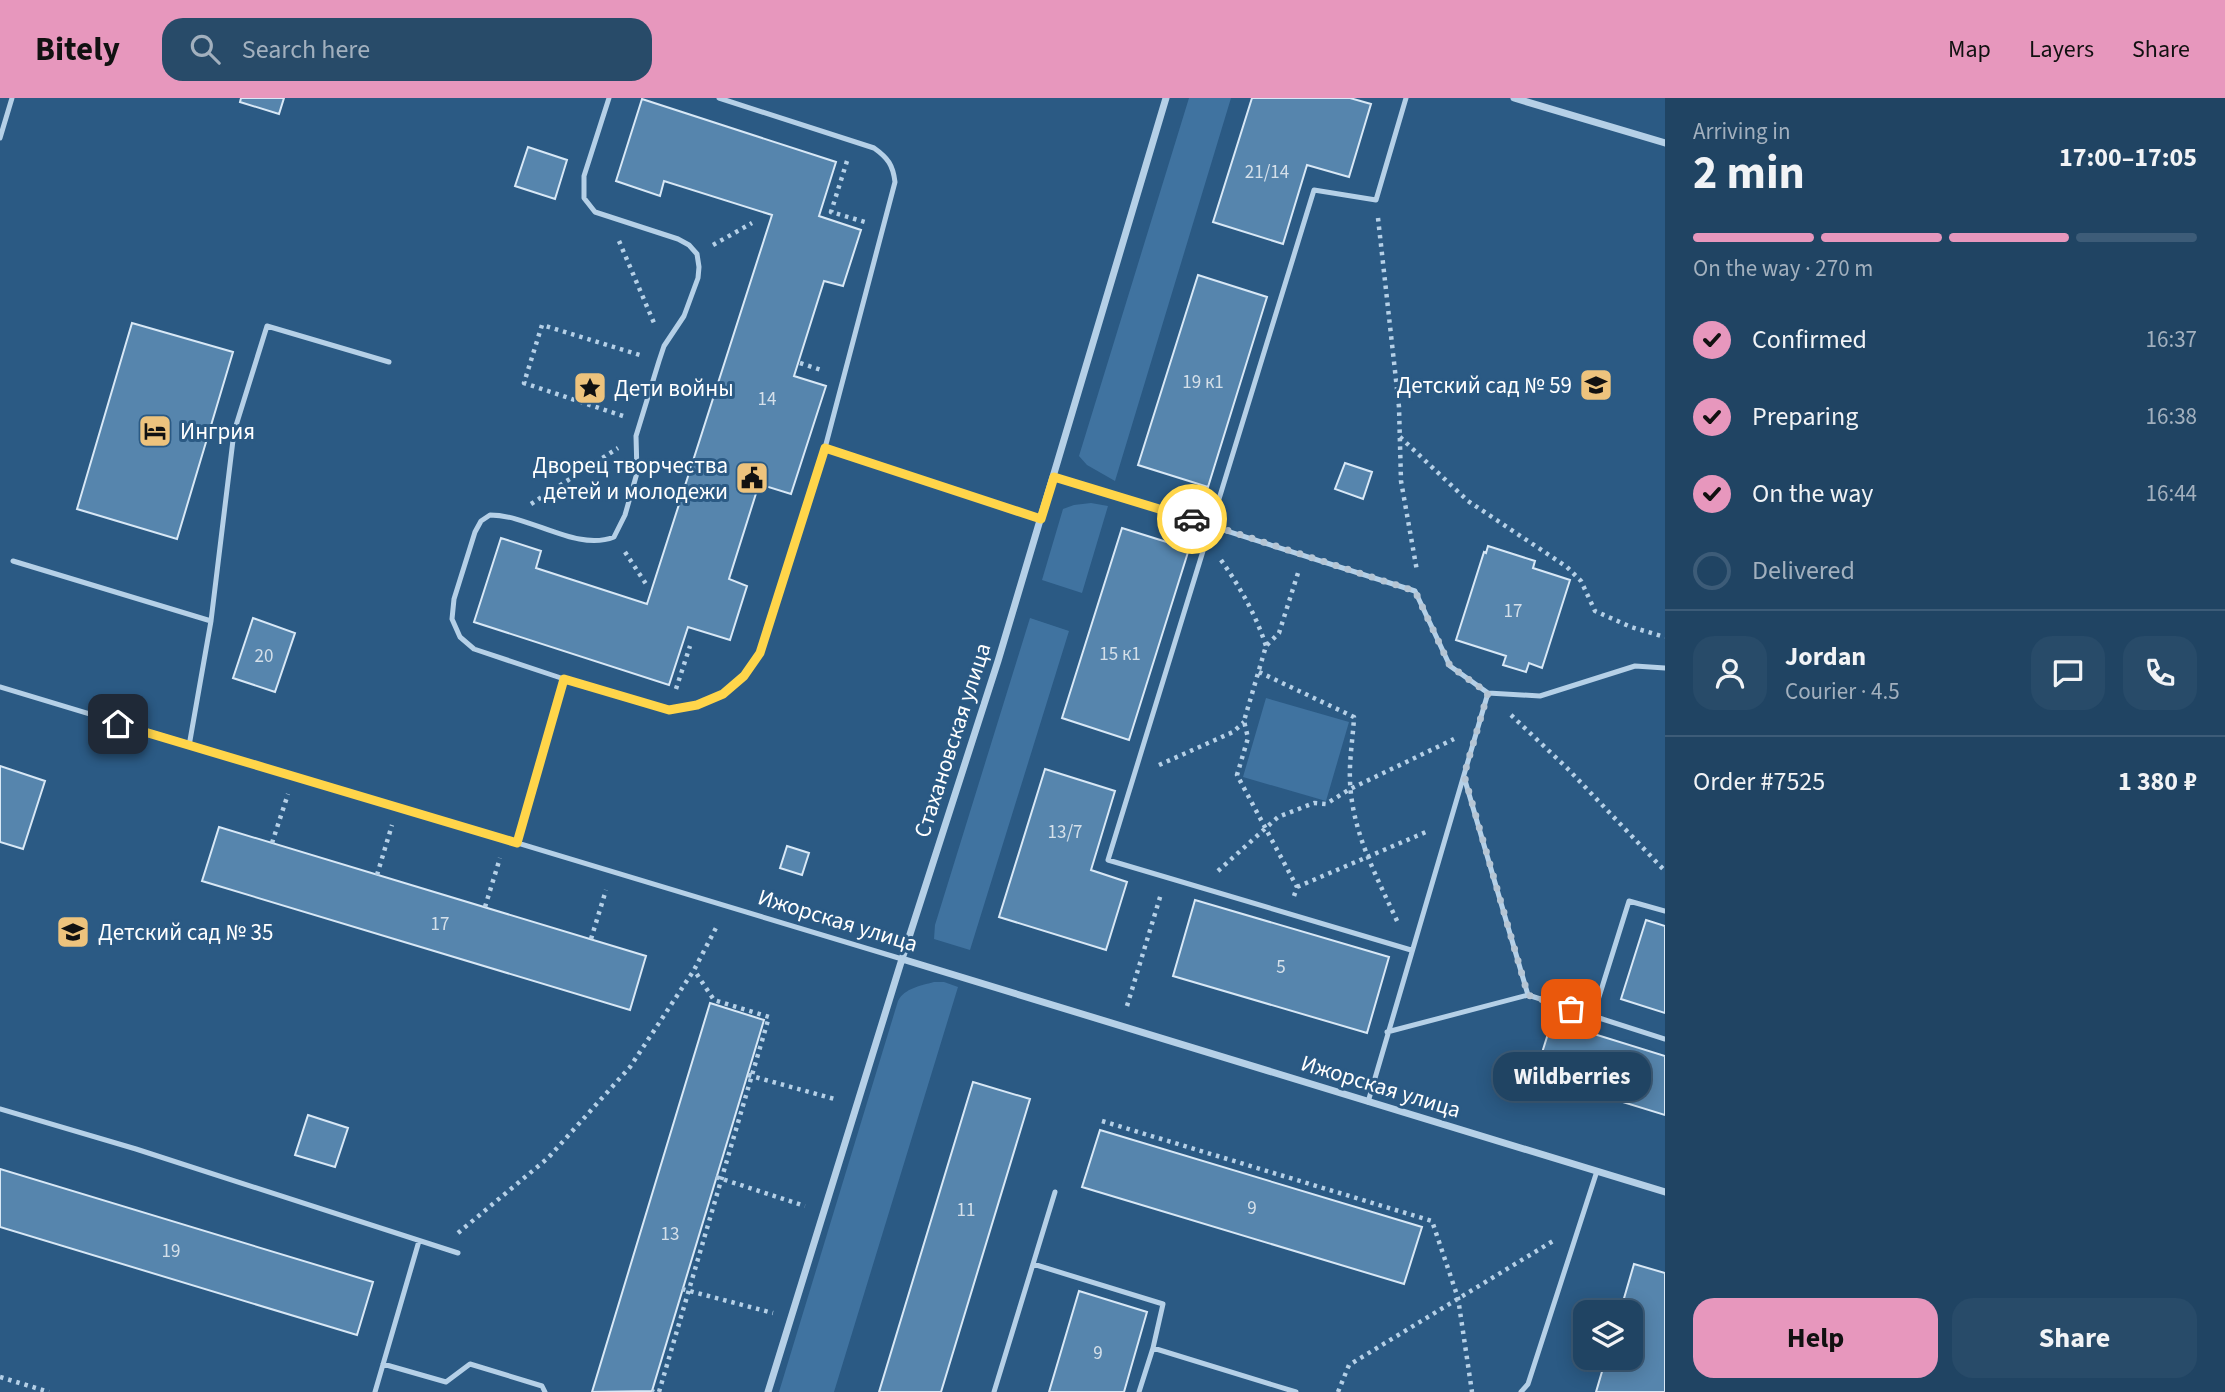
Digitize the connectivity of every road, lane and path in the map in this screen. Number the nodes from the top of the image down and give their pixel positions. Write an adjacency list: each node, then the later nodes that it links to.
1 (12, 98): 7 (lane)
2 (609, 98): 11 (lane)
3 (719, 98): 8 (lane)
4 (1166, 98): 22 (street, Стахановская улица)
5 (1406, 98): 10 (lane)
6 (1514, 98): 9 (street)
7 (0, 138)
8 (853, 141): 13 (lane); 13 (path)
9 (1665, 143)
10 (1376, 200): 20 (path); 25 (lane)
11 (609, 217): 14 (lane); 15 (path)
12 (752, 223): 14 (path)
13 (883, 228): 21 (lane)
14 (697, 254): 15 (lane)
15 (664, 346): 16 (lane)
16 (659, 361): 18 (lane); 18 (path)
17 (390, 362): 32 (lane)
18 (640, 422): 19 (lane)
19 (636, 436): 23 (path); 26 (lane)
20 (1399, 436): 31 (path); 33 (path)
21 (825, 448): 24 (lane); 41 (lane)
22 (1054, 477): 24 (street, Стахановская улица); 25 (lane)
23 (511, 517): 26 (lane); 38 (lane)
24 (1041, 519): 66 (street, Стахановская улица)
25 (1210, 525): 27 (lane); 28 (lane)
26 (614, 537): 30 (path)
27 (1202, 551): 35 (path); 45 (lane)
28 (1303, 555): 31 (lane); 35 (path)
29 (13, 561): 32 (lane)
30 (648, 587)
31 (1415, 591): 40 (lane)
32 (211, 621): 44 (lane)
33 (1665, 637)
34 (690, 646): 41 (path)
35 (1266, 646): 37 (path)
36 (1665, 668): 40 (lane)
37 (1259, 672): 42 (path); 48 (path)
38 (564, 679): 41 (lane); 54 (lane)
39 (0, 687): 44 (lane, Ижорская улица)
40 (1488, 693): 43 (lane); 56 (path)
41 (669, 710)
42 (1244, 721): 45 (path); 51 (path)
43 (1477, 728): 46 (lane); 48 (path)
44 (189, 746): 47 (lane, Ижорская улица)
45 (1136, 768): 59 (lane)
46 (1464, 775): 50 (lane); 68 (lane)
47 (294, 777): 49 (lane, Ижорская улица); 53 (path)
48 (1350, 789): 51 (path); 55 (path)
49 (397, 807): 52 (lane, Ижорская улица); 58 (path)
50 (1449, 822): 55 (path); 65 (lane)
51 (1265, 827): 55 (path); 60 (path)
52 (505, 840): 54 (lane, Ижорская улица); 62 (path)
53 (272, 843)
54 (517, 843): 57 (lane, Ижорская улица)
55 (1368, 857): 65 (path)
56 (1665, 870)
57 (611, 872): 61 (lane, Ижорская улица); 64 (path)
58 (377, 875)
59 (1166, 877): 60 (lane); 69 (path)
60 (1206, 889): 65 (lane)
61 (727, 906): 66 (lane, Ижорская улица); 67 (path)
62 (485, 907)
63 (1665, 911): 70 (lane)
64 (591, 939)
65 (1411, 950): 71 (lane)
66 (902, 959): 74 (street, Ижорская улица); 75 (street, Стахановская улица)
67 (694, 970): 73 (path); 85 (path)
68 (1528, 995): 70 (lane); 71 (lane)
69 (1126, 1007)
70 (1593, 1016): 72 (lane)
71 (1387, 1032): 74 (lane)
72 (1665, 1039)
73 (750, 1075): 75 (path); 79 (path)
74 (1368, 1102): 78 (street, Ижорская улица)
75 (857, 1106): 82 (street, Стахановская улица)
76 (0, 1109): 84 (lane)
77 (1102, 1121): 90 (path)
78 (1597, 1171): 81 (street, Ижорская улица); 83 (lane)
79 (719, 1178): 82 (path); 89 (path)
80 (1055, 1192): 87 (lane)
81 (1665, 1192)
82 (824, 1211): 91 (street, Стахановская улица)
83 (1580, 1225): 90 (path); 105 (lane)
84 (419, 1241): 85 (lane); 93 (lane)
85 (441, 1248): 86 (lane)
86 (458, 1254)
87 (1033, 1264): 92 (lane); 100 (lane)
88 (682, 1289): 89 (path)
89 (689, 1290): 91 (path); 98 (path)
90 (1458, 1298): 103 (path); 104 (path)
91 (791, 1317): 99 (street, Стахановская улица)
92 (1153, 1348): 101 (lane); 102 (lane)
93 (383, 1364): 96 (lane); 97 (lane)
94 (0, 1377): 95 (path)
95 (49, 1392)
96 (375, 1392)
97 (545, 1392)
98 (655, 1392)
99 (768, 1392)
100 (994, 1392)
101 (1139, 1392)
102 (1296, 1392)
103 (1338, 1392)
104 (1472, 1392)
105 (1521, 1392)

